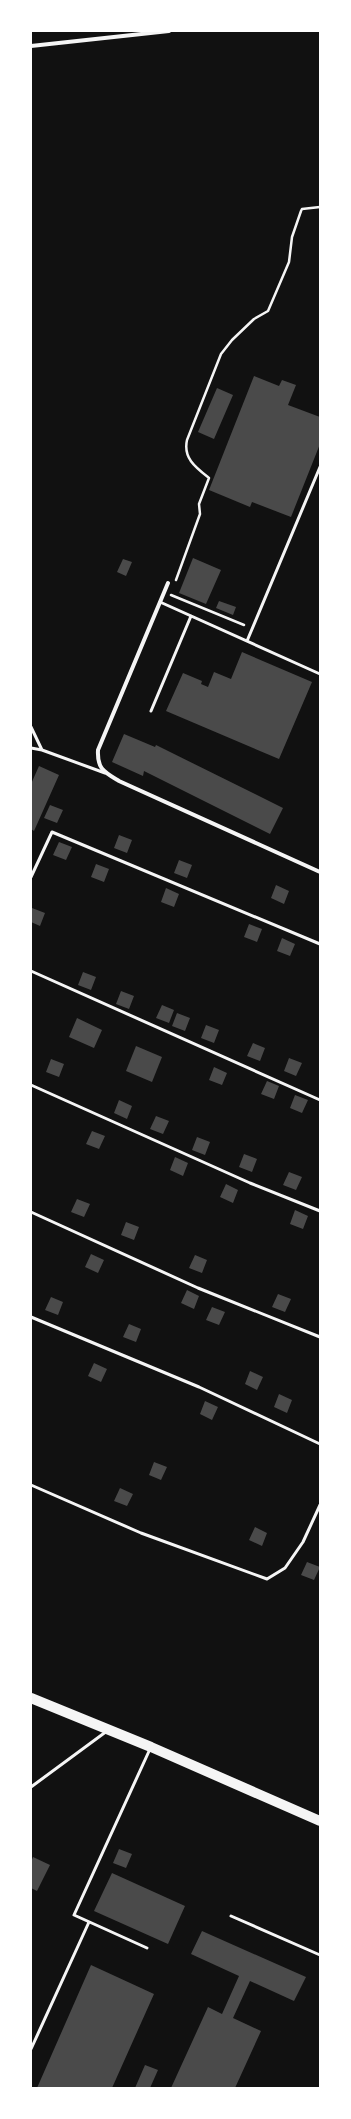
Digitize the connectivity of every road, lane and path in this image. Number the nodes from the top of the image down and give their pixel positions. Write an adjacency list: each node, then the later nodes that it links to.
1 (169, 31): 2 (street)
2 (31, 46)
3 (320, 207): 6 (path)
4 (320, 467): 10 (lane)
5 (168, 583): 8 (street)
6 (174, 585)
7 (172, 590): 10 (path)
8 (160, 602): 9 (lane); 17 (street)
9 (191, 616): 11 (lane); 13 (lane)
10 (252, 628): 11 (lane)
11 (247, 641): 12 (lane)
12 (320, 674)
13 (151, 710)
14 (31, 727): 16 (lane)
15 (31, 748): 16 (lane)
16 (42, 750): 17 (lane)
17 (105, 773): 18 (street)
18 (320, 872)
19 (31, 877): 20 (lane)
20 (320, 944)
21 (31, 971): 23 (lane)
22 (31, 1085): 24 (lane)
23 (320, 1100)
24 (320, 1211)
25 (31, 1212): 27 (lane)
26 (31, 1317): 28 (lane)
27 (320, 1337)
28 (320, 1444)
29 (31, 1484): 30 (lane)
30 (320, 1505)
31 (31, 1698): 32 (main road)
32 (108, 1730): 33 (main road); 34 (lane)
33 (151, 1747): 35 (main road); 37 (lane)
34 (31, 1786)
35 (320, 1821)
36 (231, 1916): 39 (lane)
37 (90, 1922): 38 (lane); 40 (lane)
38 (147, 1948)
39 (320, 1955)
40 (31, 2050)

